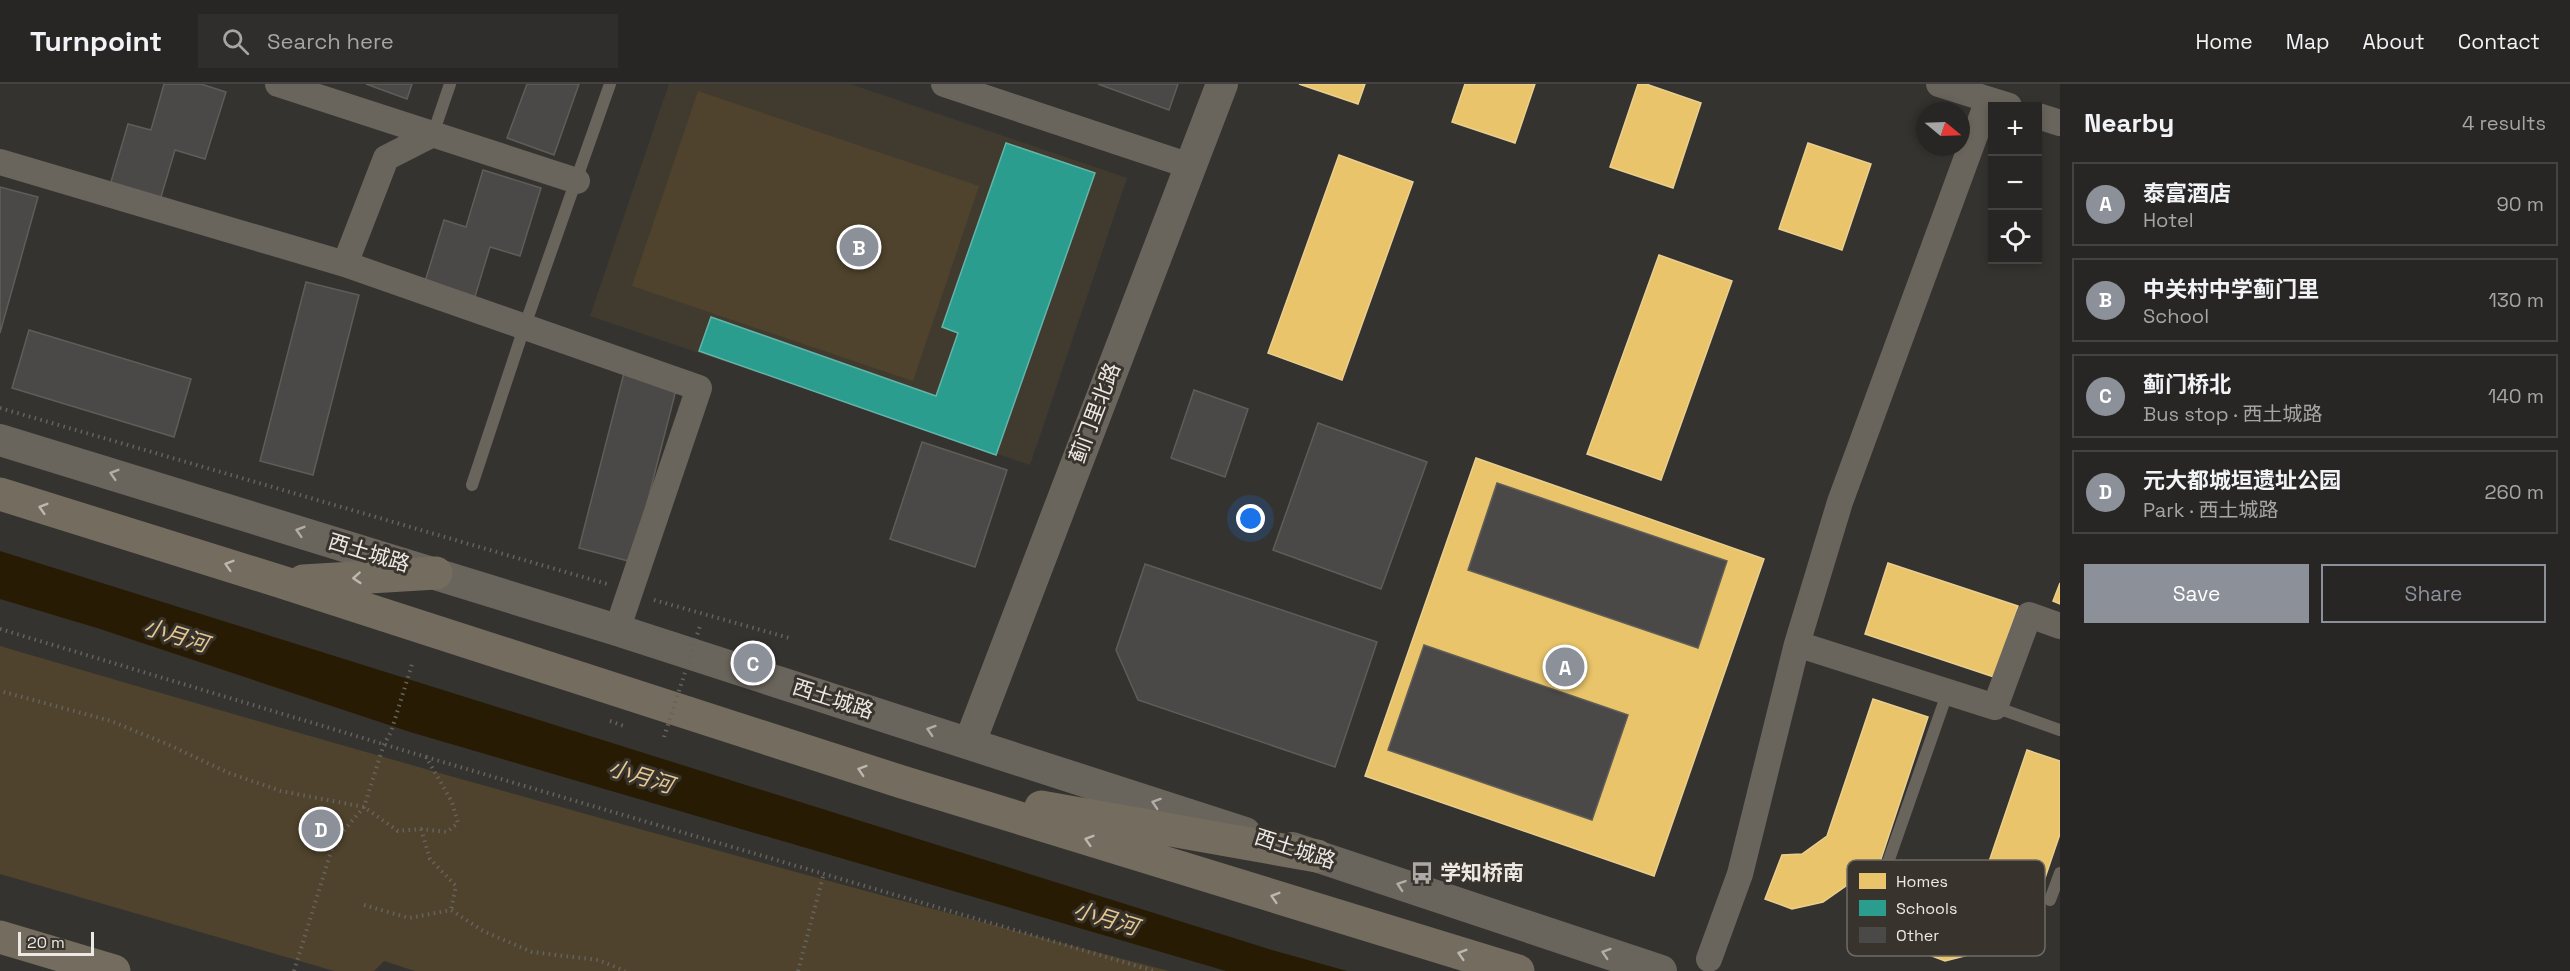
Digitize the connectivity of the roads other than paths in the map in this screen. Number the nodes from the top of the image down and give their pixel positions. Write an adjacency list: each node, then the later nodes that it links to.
1 (278, 84): 12 (street)
2 (450, 84): 12 (lane)
3 (610, 84): 15 (lane)
4 (944, 84): 7 (street)
5 (1222, 84): 14 (street, 蓟门里北路)
6 (1939, 84): 8 (street)
7 (977, 89): 14 (street)
8 (1996, 102)
9 (2042, 118): 10 (street)
10 (2060, 123)
11 (1988, 131): 25 (street)
12 (433, 134): 15 (street); 16 (street)
13 (0, 162): 16 (street)
14 (1190, 166): 29 (street, 蓟门里北路)
15 (577, 181): 17 (lane)
16 (345, 264): 17 (street)
17 (524, 328): 19 (lane); 24 (street)
18 (0, 440): 21 (street, 西土城路, one-way to 18)
19 (472, 485)
20 (0, 494): 22 (highway, one-way to 20)
21 (436, 573): 22 (highway, one-way to 22); 24 (street, 西土城路)
22 (285, 583): 30 (highway, one-way to 22)
23 (2060, 626): 27 (street)
24 (617, 630): 29 (street, 西土城路, one-way to 24)
25 (1797, 644): 26 (street); 36 (street)
26 (1948, 692): 27 (street); 32 (lane)
27 (1995, 707): 28 (lane)
28 (2060, 730)
29 (970, 742): 31 (street, 西土城路, one-way to 29)
30 (902, 782): 31 (highway); 38 (highway, one-way to 30)
31 (1317, 856): 39 (street, 西土城路, one-way to 31)
32 (1889, 860)
33 (2060, 873): 34 (lane)
34 (2050, 900)
35 (0, 937): 37 (highway)
36 (1709, 959)
37 (114, 971)
38 (1518, 971)
39 (1661, 971)

